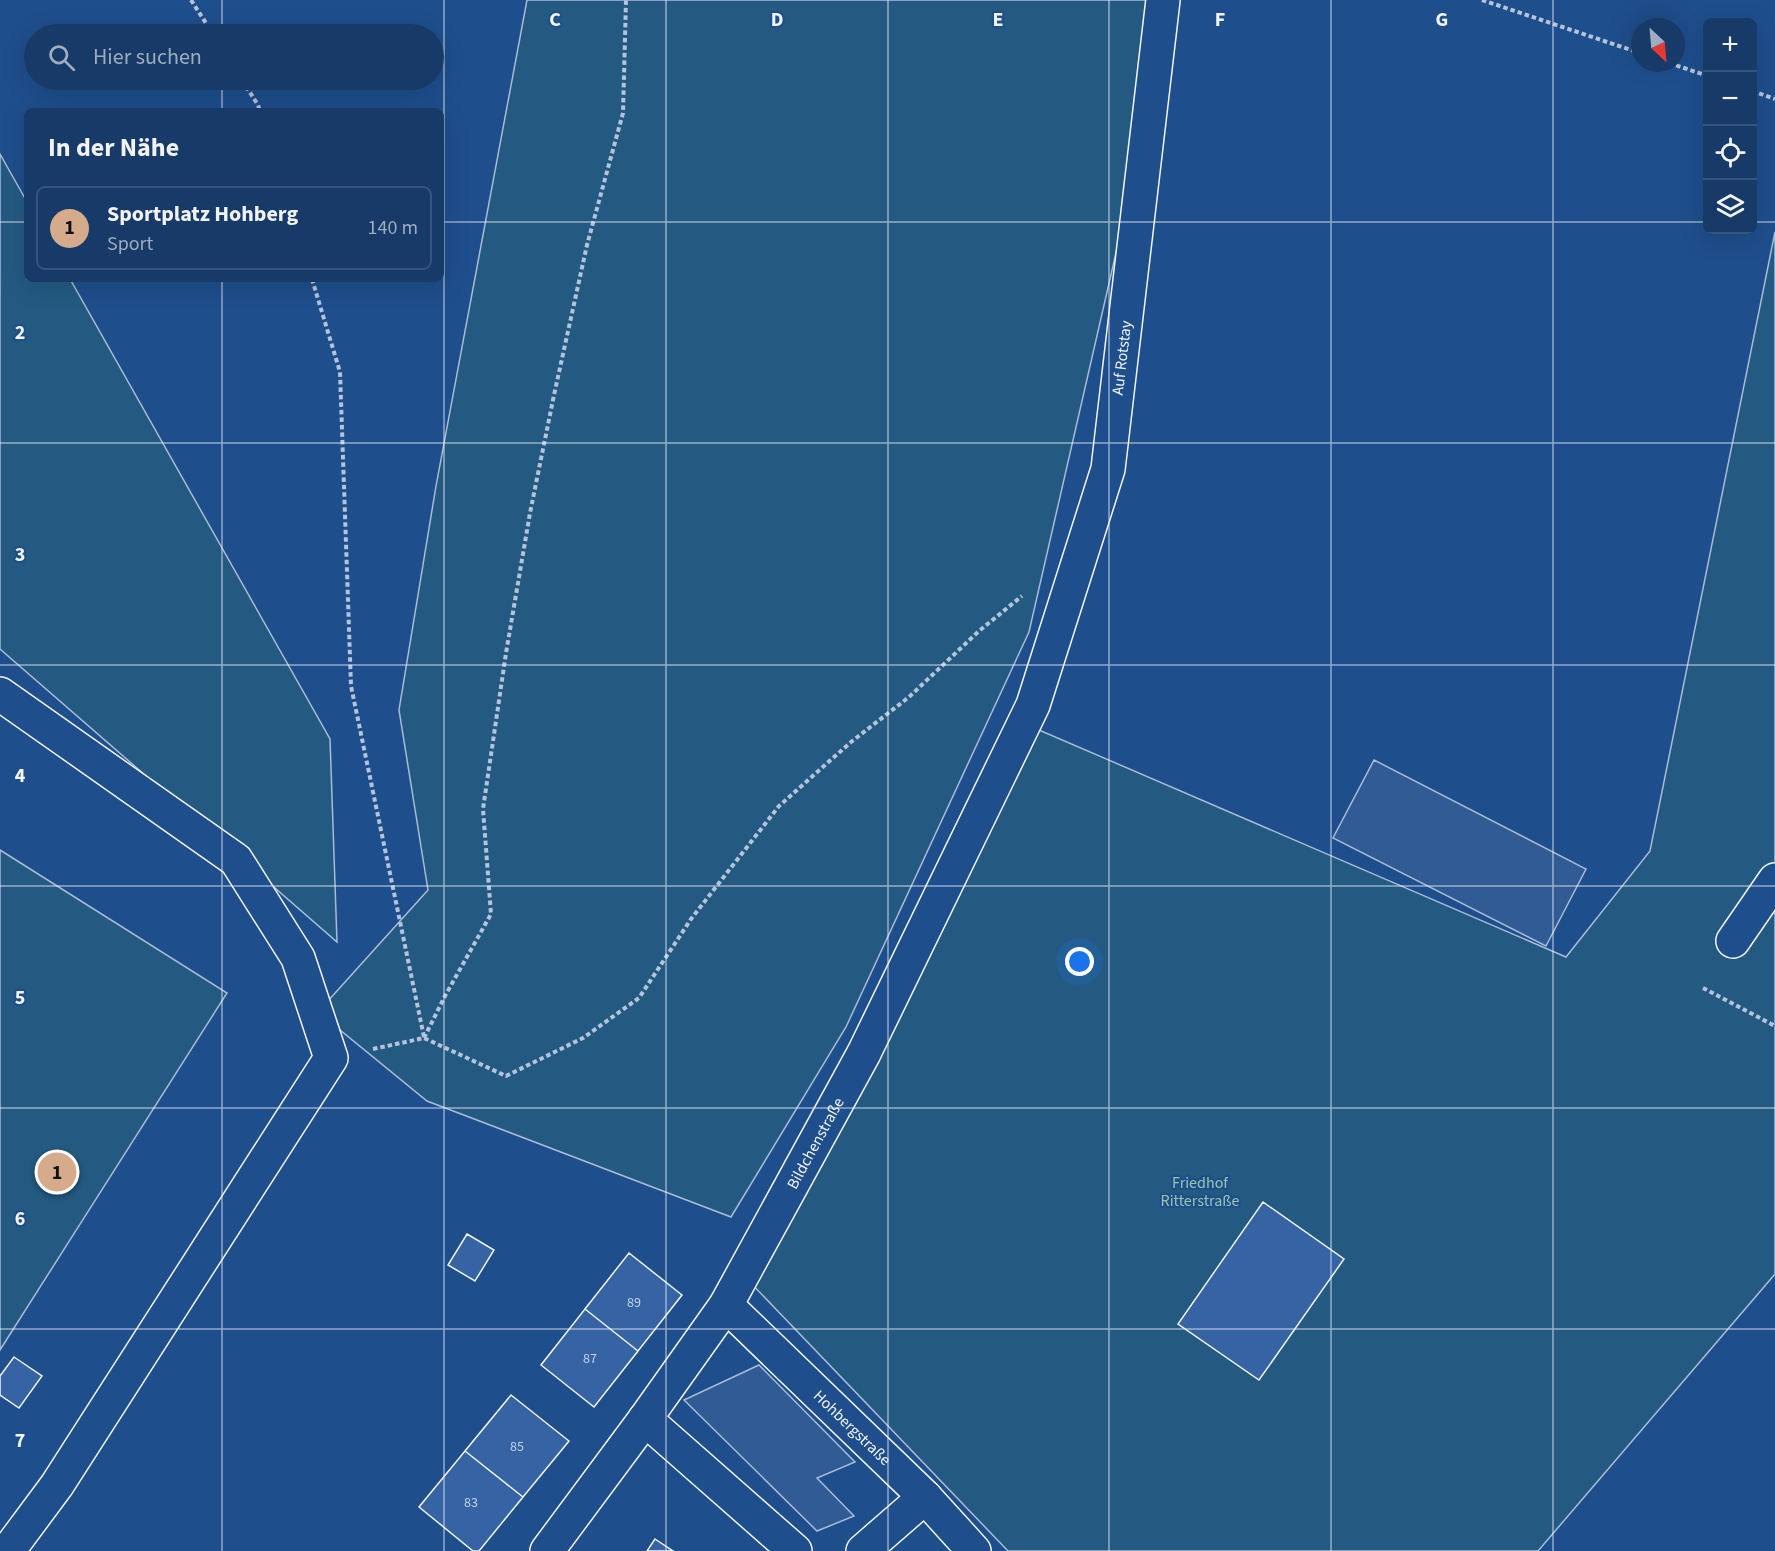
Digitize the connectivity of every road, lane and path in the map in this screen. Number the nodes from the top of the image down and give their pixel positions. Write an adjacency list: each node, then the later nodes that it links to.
1 (191, 0): 5 (path)
2 (626, 0): 21 (path)
3 (1163, 0): 16 (street, Auf Rotstay)
4 (1482, 0): 6 (path)
5 (207, 24)
6 (1631, 50)
7 (1685, 68): 8 (path)
8 (1703, 75)
9 (248, 90): 12 (path)
10 (1757, 93): 11 (path)
11 (1775, 99)
12 (259, 108)
13 (313, 282): 21 (path)
14 (1023, 595): 21 (path)
15 (0, 694): 22 (street)
16 (1033, 705): 23 (street, Bildchenstraße)
17 (1775, 880): 18 (street)
18 (1733, 941)
19 (1703, 988): 20 (path)
20 (1775, 1026)
21 (424, 1038): 22 (path)
22 (331, 1058): 26 (street)
23 (726, 1305): 24 (street, Bildchenstraße); 25 (street, Hohbergstraße)
24 (645, 1419): 27 (street, Bildchenstraße); 28 (street)
25 (925, 1497): 29 (street); 30 (street, Hohbergstraße)
26 (8, 1551)
27 (547, 1551)
28 (795, 1551)
29 (863, 1551)
30 (974, 1551)

